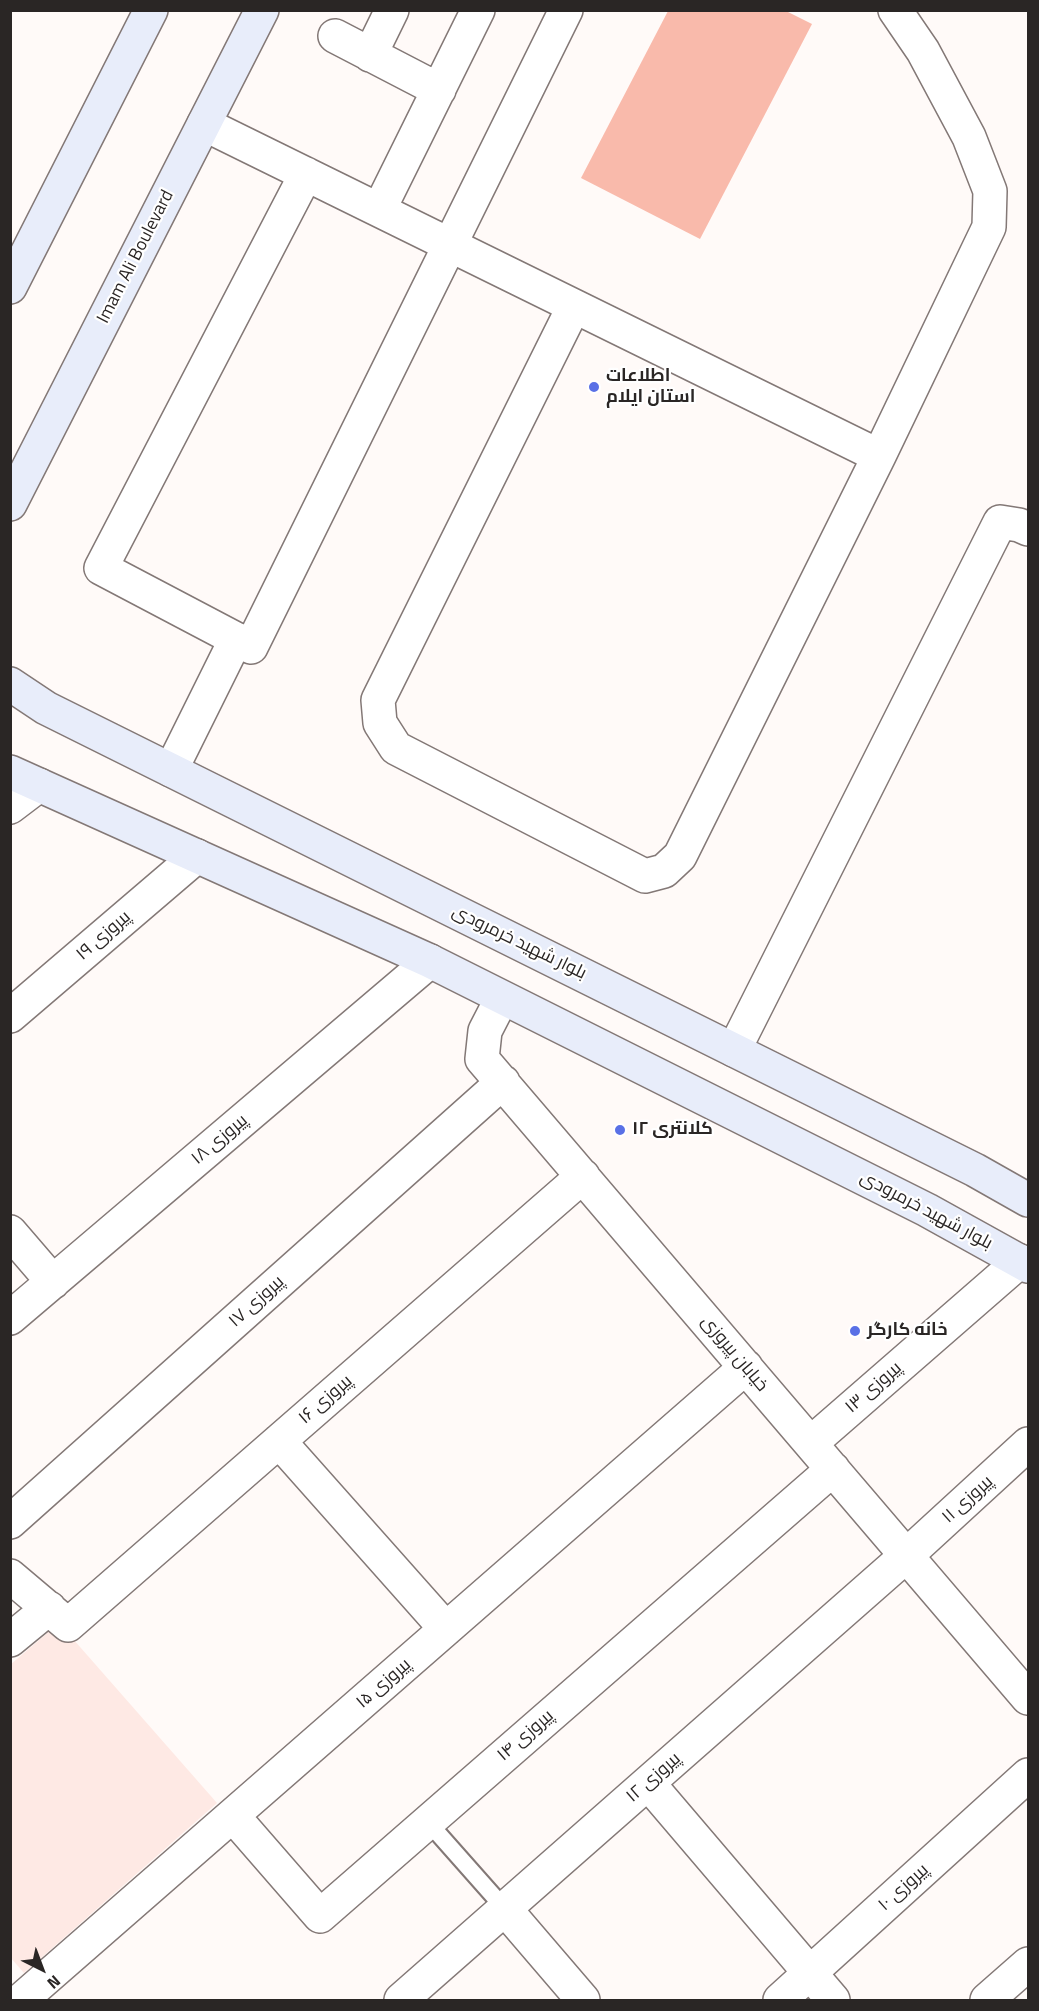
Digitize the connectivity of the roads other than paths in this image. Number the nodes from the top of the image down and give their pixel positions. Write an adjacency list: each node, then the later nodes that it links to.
1 (151, 10): 14 (main road)
2 (262, 10): 10 (main road, Imam Ali Boulevard)
3 (392, 10): 8 (street)
4 (478, 10): 9 (street)
5 (566, 10): 13 (street)
6 (896, 10): 16 (street)
7 (335, 36): 8 (street)
8 (370, 55): 9 (street)
9 (439, 90): 12 (street)
10 (204, 124): 11 (street); 17 (main road, Imam Ali Boulevard)
11 (306, 174): 12 (street); 19 (street)
12 (379, 210): 13 (street)
13 (449, 244): 15 (street); 19 (street)
14 (10, 287)
15 (574, 306): 16 (street); 16 (street)
16 (879, 456)
17 (10, 504)
18 (1024, 527): 28 (street)
19 (236, 639): 21 (street)
20 (10, 684): 21 (main road, بلوار شهید خرمرودی)
21 (171, 770): 28 (main road, بلوار شهید خرمرودی)
22 (25, 778): 23 (street); 24 (main road, بلوار شهید خرمرودی)
23 (10, 807)
24 (197, 856): 25 (main road, بلوار شهید خرمرودی); 27 (street, پیروزی ۱۹)
25 (430, 961): 26 (main road, بلوار شهید خرمرودی); 34 (street, پیروزی ۱۸)
26 (502, 998): 29 (street, خیابان پیروزی); 33 (main road, بلوار شهید خرمرودی)
27 (10, 1016)
28 (734, 1050): 31 (main road, بلوار شهید خرمرودی)
29 (503, 1082): 30 (street, خیابان پیروزی); 41 (street, پیروزی ۱۷)
30 (583, 1176): 36 (street, خیابان پیروزی); 37 (street, پیروزی ۱۶)
31 (1029, 1200)
32 (10, 1232): 34 (street)
33 (1024, 1264): 38 (street, پیروزی ۱۳)
34 (53, 1282): 35 (street, پیروزی ۱۸)
35 (10, 1318)
36 (746, 1367): 38 (street, خیابان پیروزی); 45 (street, پیروزی ۱۵)
37 (279, 1441): 44 (street, پیروزی ۱۶); 45 (street)
38 (810, 1443): 40 (street, خیابان پیروزی)
39 (1029, 1444): 42 (street, پیروزی ۱۱)
40 (833, 1469): 42 (street, خیابان پیروزی); 51 (street, پیروزی ۱۴)
41 (10, 1522)
42 (906, 1555): 47 (street, خیابان پیروزی); 49 (street, پیروزی ۱۲)
43 (10, 1576): 44 (street)
44 (59, 1616): 46 (street, پیروزی ۱۶)
45 (446, 1629): 50 (street, پیروزی ۱۵)
46 (10, 1640)
47 (1029, 1698)
48 (1029, 1775): 54 (street, پیروزی ۱۰)
49 (648, 1783): 52 (street, پیروزی ۱۲); 54 (street)
50 (233, 1816): 51 (street, پیروزی ۱۴); 55 (street, پیروزی ۱۵)
51 (428, 1822): 52 (lane)
52 (505, 1909): 56 (street, پیروزی ۱۲); 57 (street)
53 (1029, 1964): 60 (street)
54 (810, 1973): 58 (street, پیروزی ۱۰); 59 (street)
55 (21, 2001)
56 (401, 2001)
57 (583, 2001)
58 (780, 2001)
59 (833, 2001)
60 (987, 2001)

